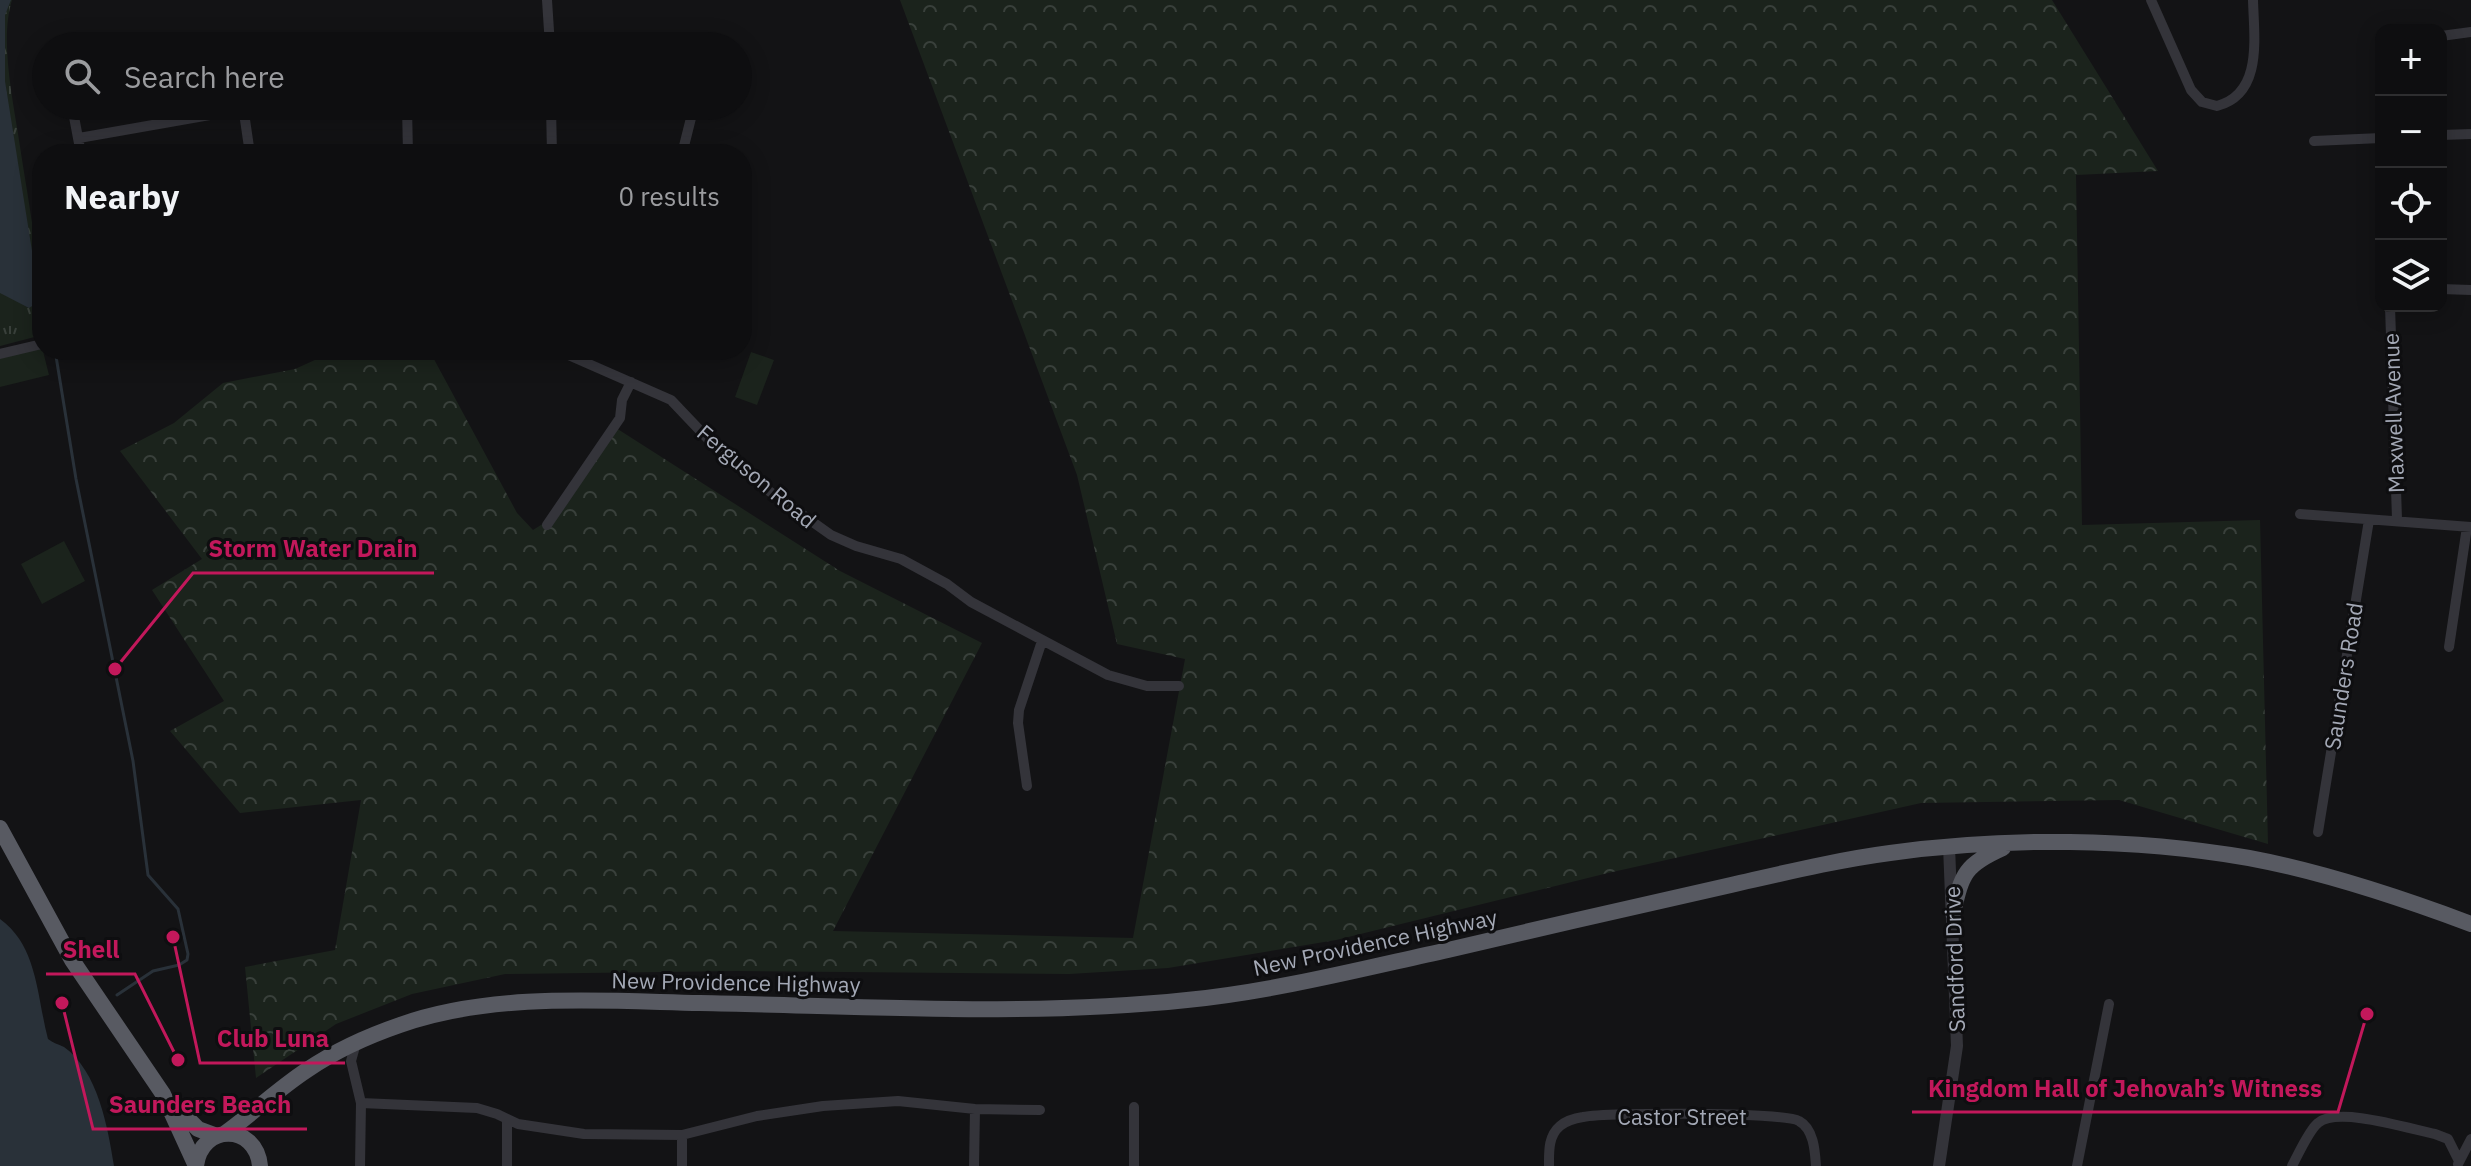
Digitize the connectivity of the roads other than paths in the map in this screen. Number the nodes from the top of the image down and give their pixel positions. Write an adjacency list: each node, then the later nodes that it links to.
1 (547, 0): 4 (street)
2 (2151, 0): 3 (street)
3 (2253, 0)
4 (549, 32)
5 (2471, 32): 6 (street)
6 (2447, 35)
7 (75, 120): 15 (street)
8 (177, 120): 15 (street)
9 (245, 120): 19 (street)
10 (407, 120): 20 (street)
11 (551, 120): 21 (street)
12 (690, 120): 22 (street)
13 (2471, 134): 14 (street)
14 (2447, 135)
15 (79, 138): 18 (street)
16 (2375, 138): 17 (street)
17 (2314, 141)
18 (80, 144)
19 (248, 144)
20 (408, 144)
21 (552, 144)
22 (684, 144)
23 (2447, 289): 24 (street)
24 (2471, 290)
25 (2390, 312): 31 (street, Maxwell Avenue)
26 (32, 346): 27 (street)
27 (0, 354)
28 (580, 360): 29 (street, Ferguson Road)
29 (631, 382): 33 (street); 35 (street, Ferguson Road)
30 (2300, 514): 32 (street)
31 (2397, 519): 32 (street); 34 (street)
32 (2369, 520): 40 (street, Saunders Road)
33 (547, 525)
34 (2469, 527): 36 (street)
35 (1042, 641): 37 (street, Ferguson Road); 38 (street)
36 (2449, 647)
37 (1179, 686)
38 (1027, 786)
39 (0, 828): 50 (highway)
40 (2318, 832)
41 (2012, 844): 42 (highway, New Providence Highway); 43 (highway); 44 (highway, New Providence Highway)
42 (1949, 846): 43 (street, Sandford Drive); 46 (highway, New Providence Highway)
43 (1953, 913): 70 (street, Sandford Drive)
44 (2471, 924)
45 (2109, 1004): 71 (street)
46 (356, 1043): 47 (highway, New Providence Highway); 48 (street)
47 (334, 1055): 48 (street); 49 (highway, New Providence Highway)
48 (351, 1061): 51 (street)
49 (288, 1084): 56 (highway, New Providence Highway); 59 (highway, New Providence Highway)
50 (163, 1094): 56 (highway); 61 (highway)
51 (361, 1103): 55 (street); 63 (street)
52 (1134, 1107): 67 (street)
53 (975, 1109): 54 (street); 57 (street); 66 (street)
54 (1040, 1110)
55 (507, 1121): 57 (street); 64 (street)
56 (221, 1135): 59 (highway); 61 (highway, New Providence Highway)
57 (682, 1135): 65 (street)
58 (2471, 1139): 60 (street)
59 (251, 1143): 62 (highway)
60 (2458, 1164): 72 (street)
61 (196, 1166)
62 (260, 1166)
63 (360, 1166)
64 (507, 1166)
65 (682, 1166)
66 (974, 1166)
67 (1134, 1166)
68 (1549, 1166): 69 (street, Castor Street)
69 (1816, 1166)
70 (1939, 1166)
71 (2077, 1166)
72 (2292, 1166)

